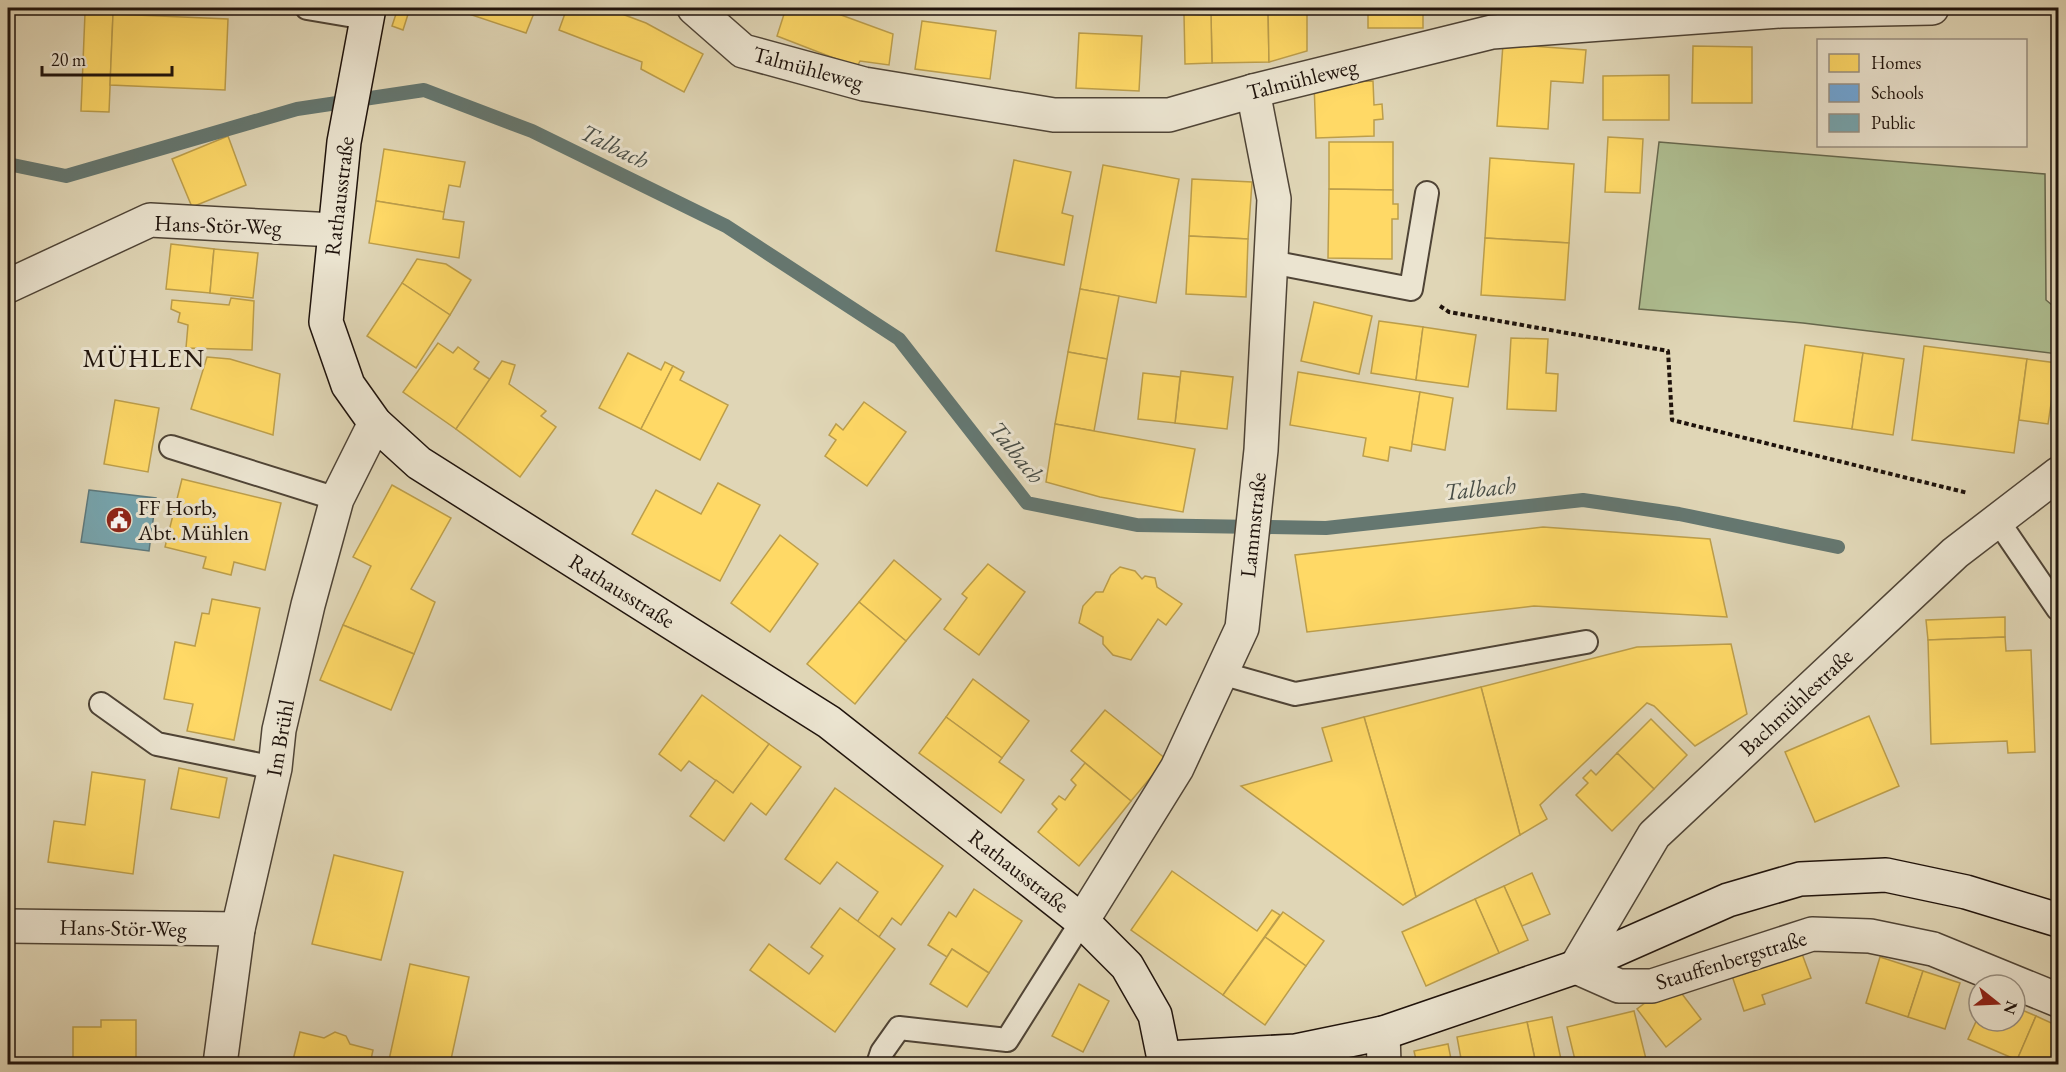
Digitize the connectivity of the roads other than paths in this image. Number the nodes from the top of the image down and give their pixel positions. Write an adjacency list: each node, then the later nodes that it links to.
1 (307, 8): 4 (lane)
2 (694, 8): 5 (street, Talmühleweg)
3 (1932, 8): 5 (street, Talmühleweg)
4 (366, 21): 7 (street, Rathausstraße)
5 (1253, 91): 8 (street, Lammstraße)
6 (1427, 193): 8 (lane)
7 (334, 230): 9 (street, Hans-Stör-Weg); 10 (street, Rathausstraße)
8 (1271, 262): 17 (street, Lammstraße)
9 (8, 286)
10 (375, 423): 13 (street, Im Brühl); 21 (street, Rathausstraße)
11 (171, 447): 13 (lane)
12 (2058, 474): 14 (street, Bachmühlestraße)
13 (337, 499): 19 (street, Im Brühl)
14 (2008, 513): 15 (lane); 24 (street, Bachmühlestraße)
15 (2058, 609)
16 (1586, 642): 17 (lane)
17 (1221, 673): 21 (street, Lammstraße)
18 (101, 704): 19 (lane)
19 (275, 768): 23 (street, Im Brühl)
20 (2058, 920): 24 (street, Stauffenbergstraße)
21 (1083, 921): 27 (street, Rathausstraße); 29 (lane)
22 (8, 926): 23 (street, Hans-Stör-Weg)
23 (238, 929): 28 (street, Im Brühl)
24 (1576, 967): 25 (street, Stauffenbergstraße); 26 (street, Stauffenbergstraße)
25 (2058, 1000)
26 (1384, 1049): 27 (street, Stauffenbergstraße)
27 (1165, 1061)
28 (220, 1065)
29 (878, 1065)

